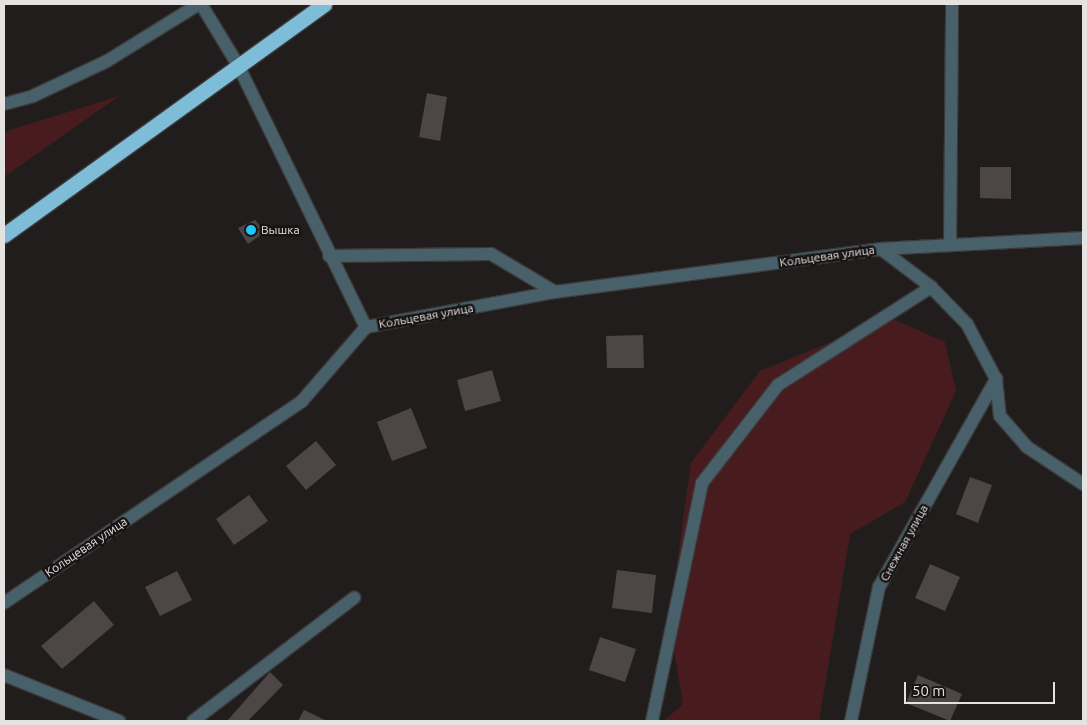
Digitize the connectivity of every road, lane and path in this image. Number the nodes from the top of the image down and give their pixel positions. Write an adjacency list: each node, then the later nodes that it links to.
1 (200, 4): 4 (street); 5 (street)
2 (324, 4): 4 (highway)
3 (952, 4): 8 (street)
4 (238, 65): 6 (highway); 10 (street)
5 (4, 104)
6 (4, 235)
7 (1083, 238): 8 (street, Кольцевая улица)
8 (950, 245): 9 (street, Кольцевая улица)
9 (881, 249): 11 (street, Кольцевая улица); 12 (street, Кольцевая улица)
10 (329, 256): 12 (street); 13 (street)
11 (931, 287): 14 (street, Кольцевая улица); 21 (street)
12 (555, 292): 13 (street, Кольцевая улица)
13 (366, 327): 17 (street, Кольцевая улица)
14 (996, 379): 15 (street, Кольцевая улица); 22 (street, Снежная улица)
15 (1083, 484)
16 (354, 598): 20 (street)
17 (4, 603)
18 (4, 675): 19 (street)
19 (119, 721)
20 (193, 721)
21 (652, 721)
22 (851, 721)

